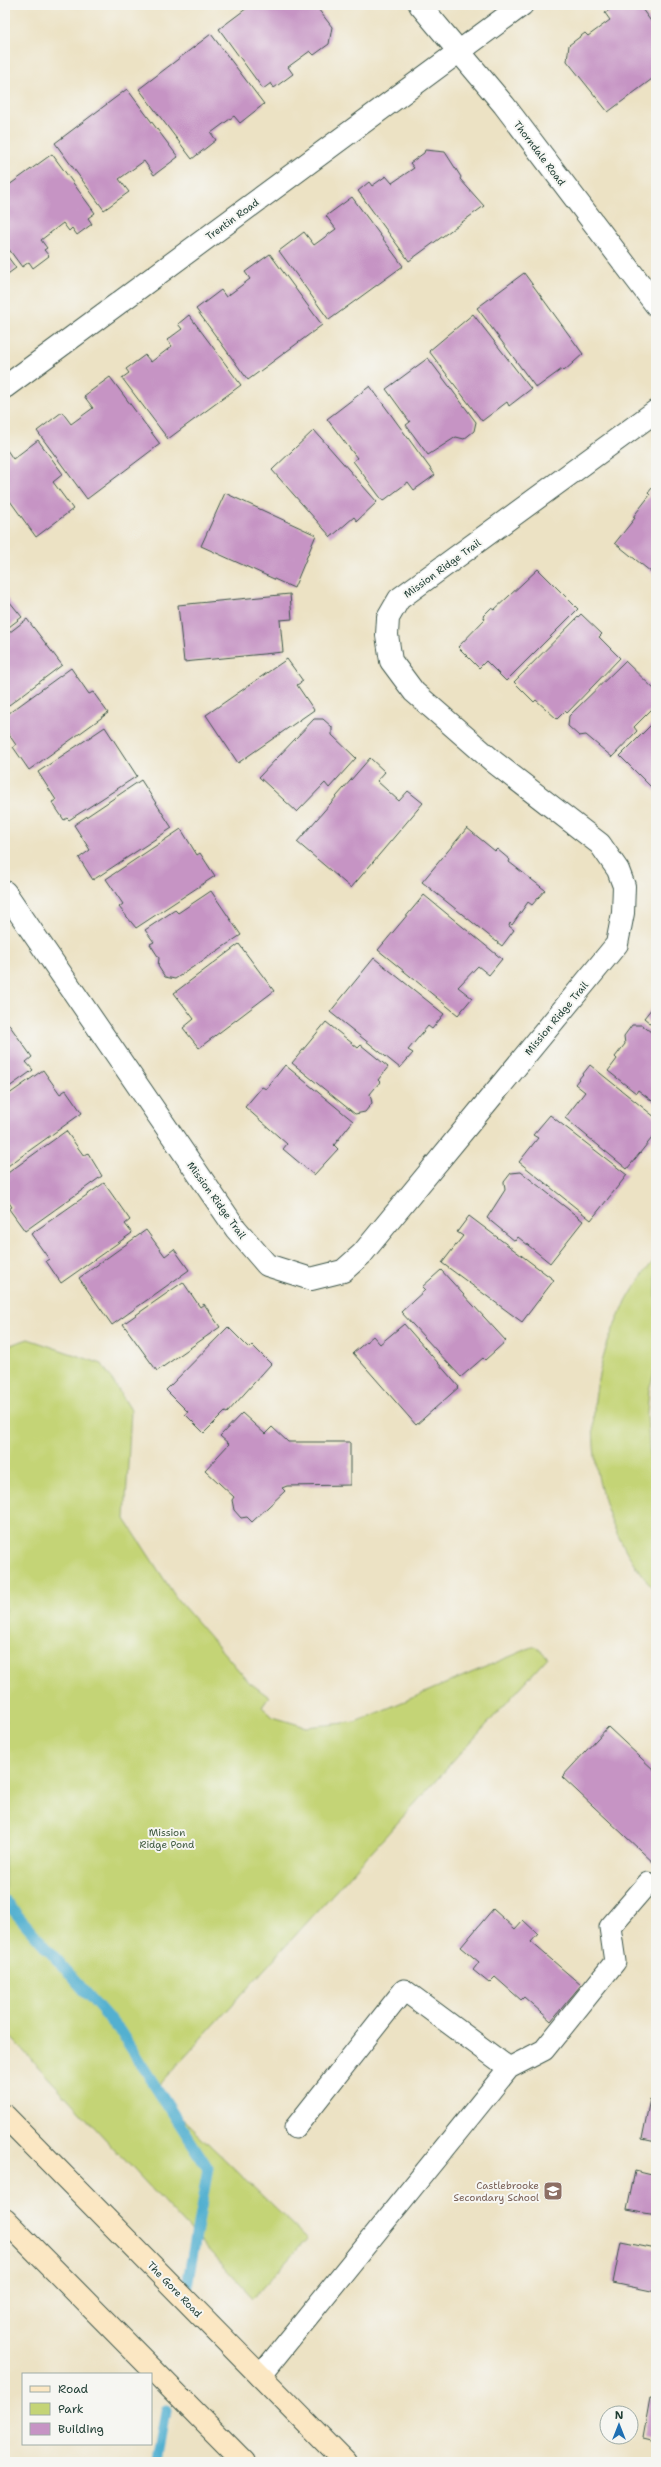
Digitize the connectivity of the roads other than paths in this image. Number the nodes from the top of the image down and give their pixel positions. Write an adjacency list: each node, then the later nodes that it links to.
1 (420, 5): 3 (street, Thorndale Road)
2 (522, 5): 3 (street, Trentin Road)
3 (459, 52): 4 (street, Thorndale Road); 5 (street, Trentin Road)
4 (656, 305)
5 (5, 387)
6 (656, 411): 7 (street, Mission Ridge Trail)
7 (5, 892)
8 (648, 1883): 9 (lane)
9 (509, 2068): 11 (lane); 13 (lane)
10 (5, 2116): 13 (main road, The Gore Road)
11 (295, 2128)
12 (5, 2221): 14 (main road)
13 (260, 2376): 15 (main road, The Gore Road)
14 (244, 2462)
15 (345, 2462)

